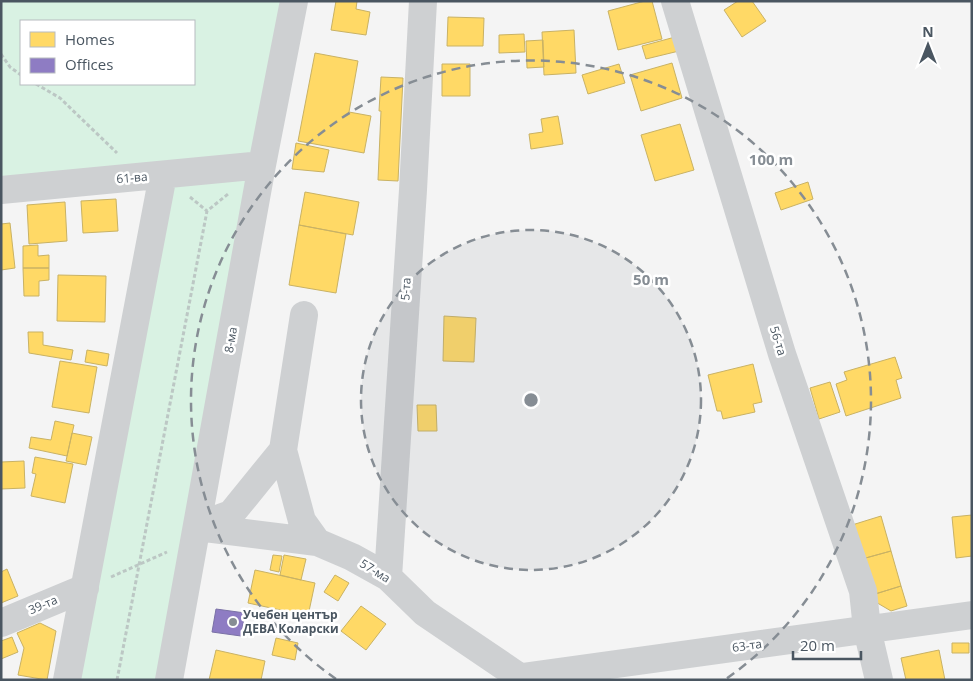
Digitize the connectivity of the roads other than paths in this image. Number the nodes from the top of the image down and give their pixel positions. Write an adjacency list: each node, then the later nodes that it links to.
1 (294, 1): 4 (street, 8-ма)
2 (423, 1): 11 (street, 5-та)
3 (675, 1): 15 (street, 56-та)
4 (262, 165): 5 (street, 61-ва); 9 (street, 8-ма)
5 (163, 175): 6 (street, 61-ва); 12 (street)
6 (1, 190)
7 (304, 315): 8 (street)
8 (283, 450): 9 (street); 10 (street)
9 (197, 527): 10 (street, 57-ма); 18 (street, 8-ма)
10 (317, 542): 11 (street, 57-ма)
11 (388, 577): 16 (street, 57-ма)
12 (85, 588): 14 (street, 39-та); 17 (street)
13 (972, 615): 15 (street, 63-та)
14 (1, 623)
15 (867, 629): 16 (street, 63-та); 19 (street, 56-та)
16 (523, 679)
17 (67, 680)
18 (169, 680)
19 (878, 680)

